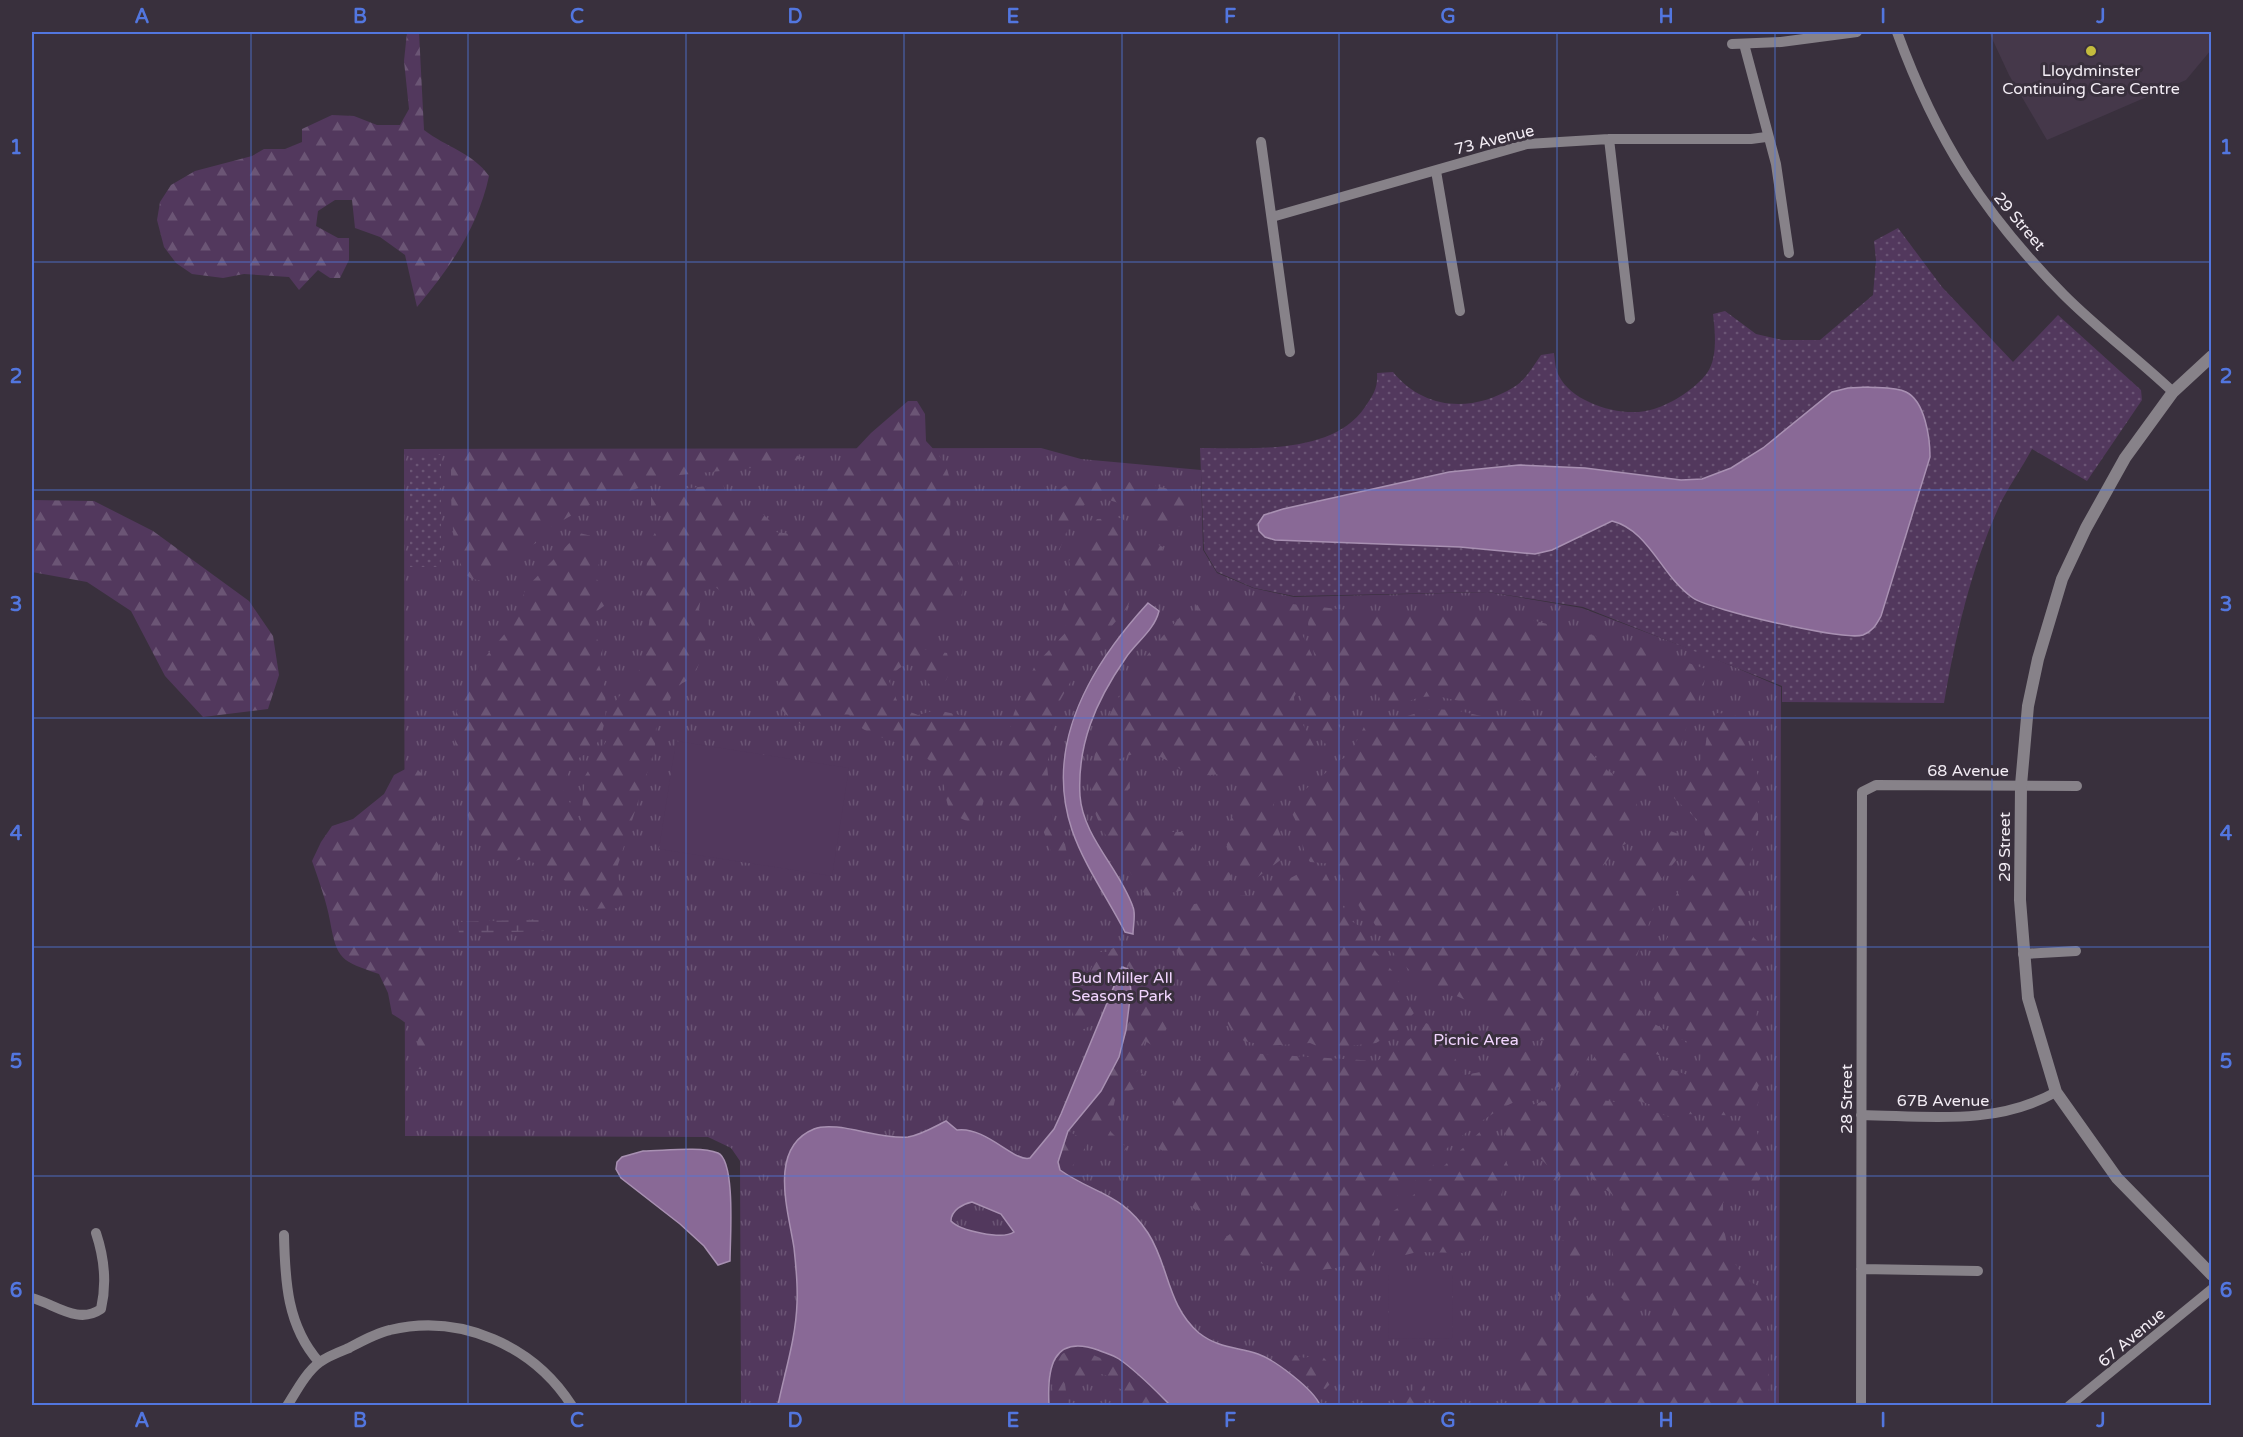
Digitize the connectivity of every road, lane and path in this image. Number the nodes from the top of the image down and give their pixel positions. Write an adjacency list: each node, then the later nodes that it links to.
1 (1857, 32): 4 (street)
2 (1897, 32): 15 (street, 29 Street)
3 (1732, 44): 4 (street)
4 (1744, 44): 5 (street)
5 (1766, 137): 6 (street, 73 Avenue); 10 (street)
6 (1609, 139): 8 (street, 73 Avenue); 12 (street)
7 (1261, 142): 9 (street)
8 (1436, 171): 9 (street, 73 Avenue); 11 (street)
9 (1272, 217): 13 (street)
10 (1789, 253)
11 (1460, 311)
12 (1630, 319)
13 (1290, 352)
14 (2211, 356): 15 (street, 29 Street)
15 (2173, 392): 16 (street, 29 Street)
16 (2021, 785): 17 (street, 68 Avenue); 18 (street, 68 Avenue); 20 (street, 29 Street)
17 (2077, 786)
18 (1862, 792): 22 (street, 28 Street)
19 (2076, 951): 20 (street)
20 (2023, 954): 21 (street, 29 Street)
21 (2056, 1092): 22 (street, 67B Avenue); 27 (street, 29 Street)
22 (1862, 1115): 25 (street, 28 Street)
23 (96, 1233): 29 (street)
24 (284, 1235): 30 (street)
25 (1861, 1269): 26 (street); 33 (street, 28 Street)
26 (1978, 1271)
27 (2211, 1275)
28 (2211, 1289): 34 (street, 67 Avenue)
29 (32, 1298)
30 (319, 1362): 31 (street); 32 (street)
31 (287, 1406)
32 (572, 1406)
33 (1861, 1406)
34 (2069, 1406)

